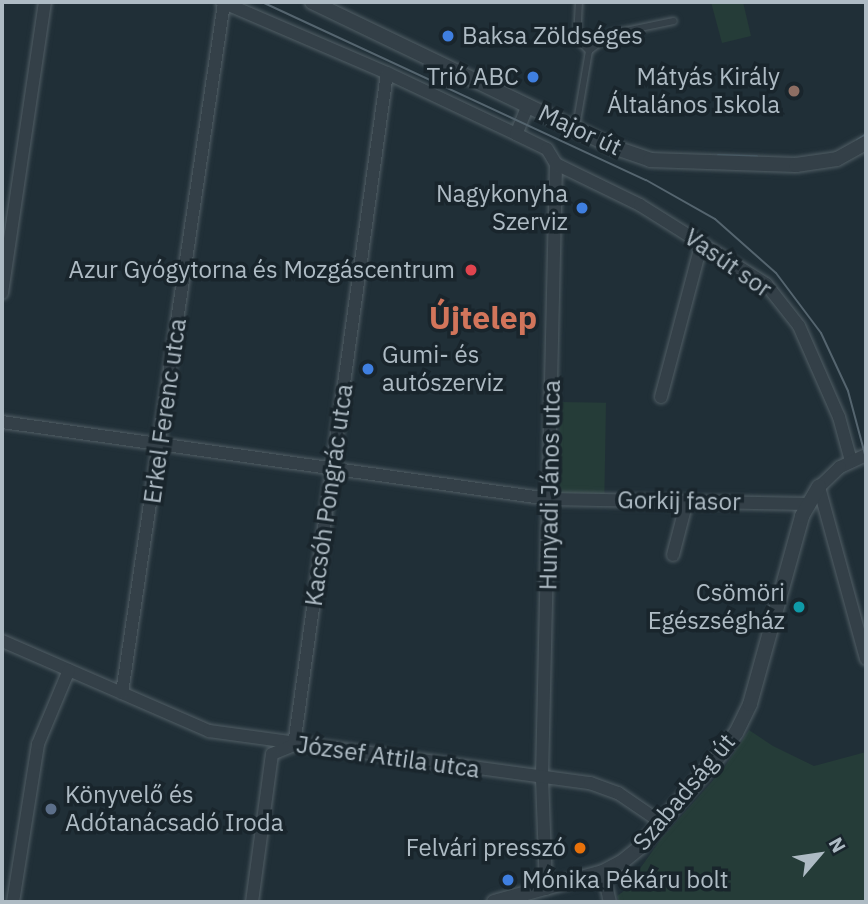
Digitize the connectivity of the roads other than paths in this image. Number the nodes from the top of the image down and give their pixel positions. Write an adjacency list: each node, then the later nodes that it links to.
1 (44, 2): 14 (street)
2 (223, 2): 7 (street); 17 (street, Erkel Ferenc utca)
3 (312, 2): 8 (street, Major út)
4 (579, 2): 6 (lane)
5 (674, 21): 6 (lane)
6 (589, 51): 9 (lane)
7 (387, 73): 10 (street); 20 (street, Kacsóh Pongrác utca)
8 (528, 106): 9 (street, Major út); 10 (street)
9 (576, 129): 11 (street, Major út)
10 (516, 134): 12 (street)
11 (866, 143)
12 (556, 164): 13 (street, Vasút sor); 22 (street, Hunyadi János utca)
13 (702, 242): 15 (street); 19 (street, Vasút sor)
14 (2, 293)
15 (661, 397)
16 (2, 422): 17 (street, Gorkij fasor)
17 (161, 445): 20 (street, Gorkij fasor); 29 (street, Erkel Ferenc utca)
18 (866, 455): 19 (street, Szabadság út)
19 (850, 461): 21 (street, Szabadság út)
20 (333, 470): 22 (street, Gorkij fasor); 31 (street, Kacsóh Pongrác utca)
21 (819, 487): 24 (street, Szabadság út); 27 (street)
22 (550, 499): 23 (street, Gorkij fasor); 33 (street, Hunyadi János utca)
23 (687, 501): 24 (street, Gorkij fasor); 25 (street)
24 (809, 503): 34 (street, Szabadság út)
25 (673, 555)
26 (2, 640): 28 (street, József Attila utca)
27 (866, 659)
28 (69, 670): 29 (street, József Attila utca); 37 (street)
29 (122, 694): 30 (street, József Attila utca)
30 (234, 735): 31 (street, József Attila utca); 32 (street, József Attila utca)
31 (294, 745): 32 (street); 33 (street, József Attila utca)
32 (272, 754): 38 (street)
33 (542, 778): 34 (street, József Attila utca); 36 (street, Hunyadi János utca)
34 (662, 823): 35 (street, Szabadság út)
35 (604, 872): 36 (street, Szabadság út); 40 (street)
36 (540, 894): 39 (street, Szabadság út)
37 (13, 902)
38 (252, 902)
39 (494, 902)
40 (610, 902)

